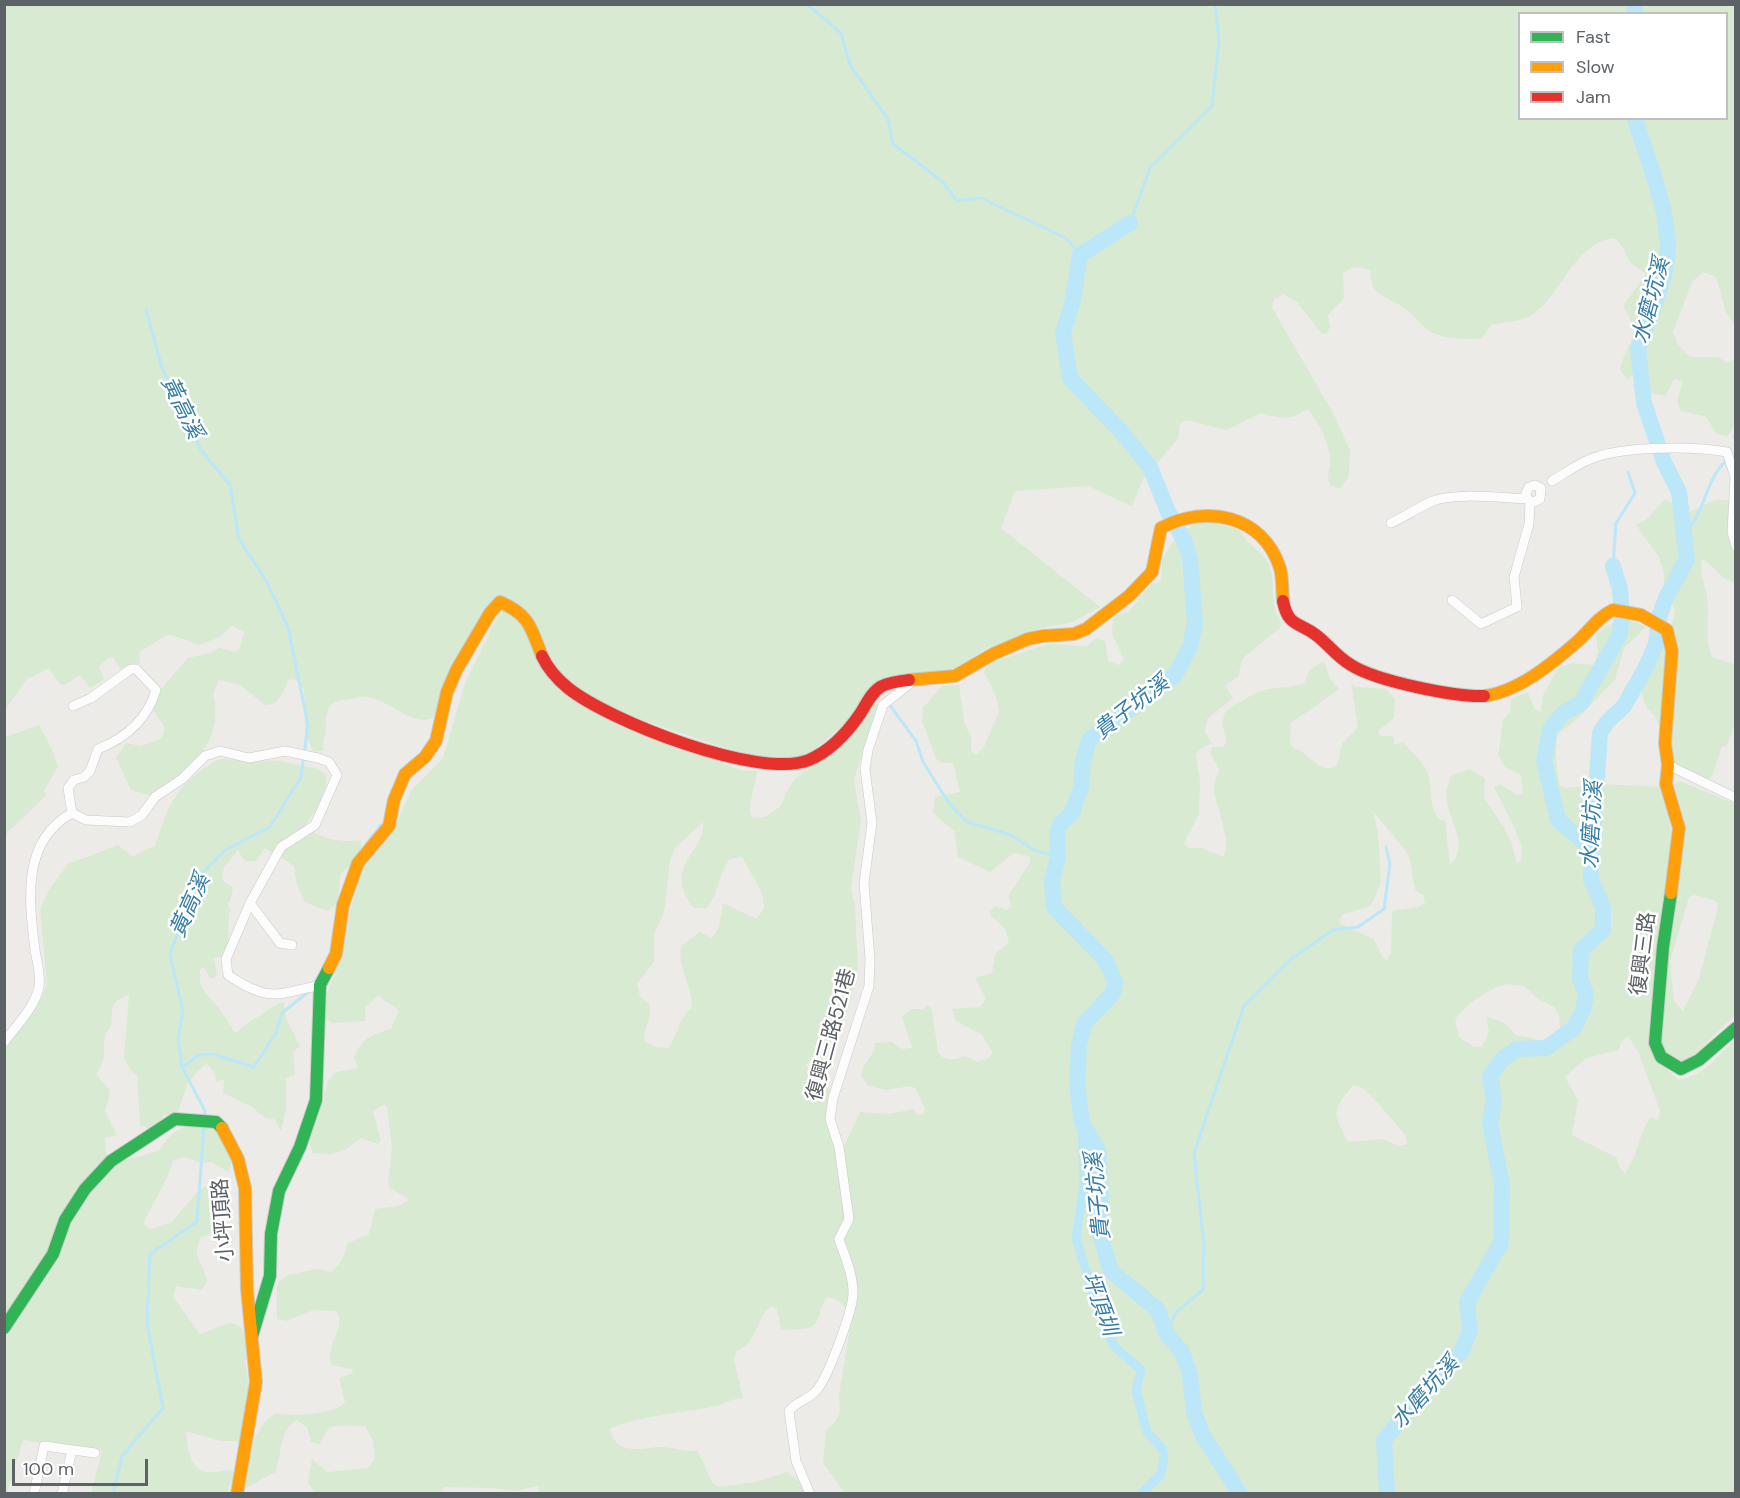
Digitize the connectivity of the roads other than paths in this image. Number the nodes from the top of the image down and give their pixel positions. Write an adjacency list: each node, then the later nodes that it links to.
1 (1552, 480): 3 (street)
2 (1391, 523): 4 (street)
3 (1736, 546)
4 (1452, 600)
5 (1658, 624): 6 (street, 復興三路521巷); 8 (street, 復興三路)
6 (912, 682): 13 (street, 復興三路521巷); 23 (street, 復興三路521巷)
7 (73, 706): 10 (street)
8 (1668, 765): 9 (street); 14 (street, 復興三路)
9 (1736, 798)
10 (72, 813): 11 (street); 15 (street)
11 (250, 903): 12 (street); 13 (street)
12 (292, 945)
13 (320, 985): 17 (street)
14 (1736, 1028)
15 (4, 1042)
16 (4, 1328): 17 (street, 小坪頂路)
17 (252, 1335): 22 (street, 小坪頂路)
18 (72, 1450): 19 (street); 20 (street); 21 (street)
19 (95, 1453)
20 (34, 1494)
21 (62, 1494)
22 (237, 1494)
23 (810, 1494)

